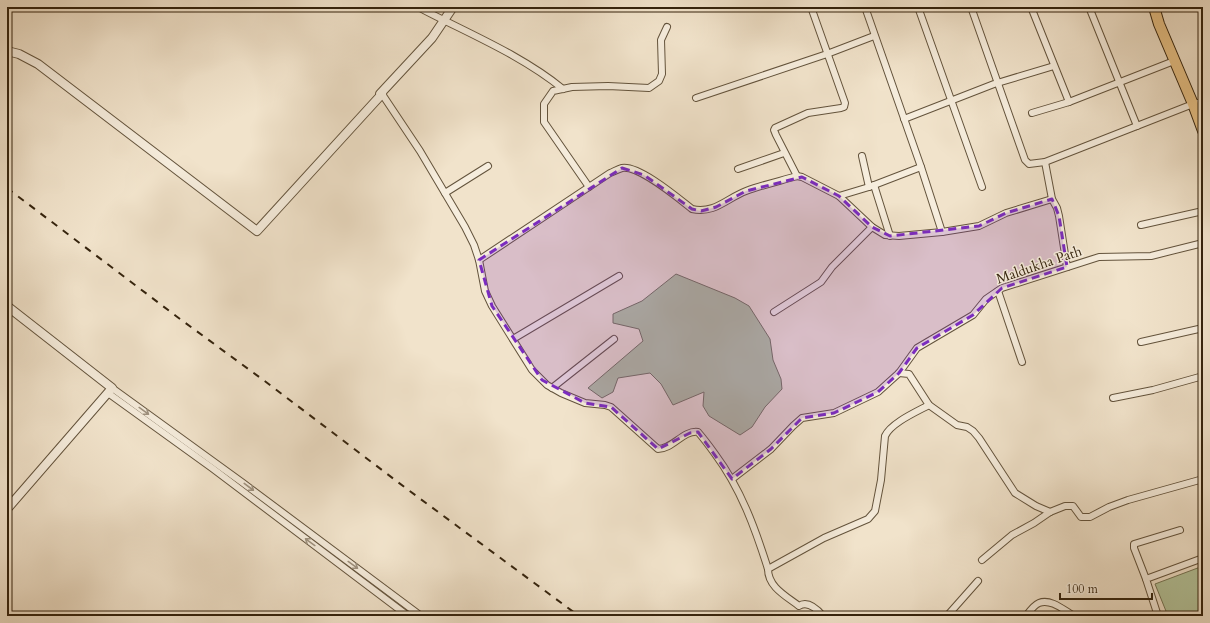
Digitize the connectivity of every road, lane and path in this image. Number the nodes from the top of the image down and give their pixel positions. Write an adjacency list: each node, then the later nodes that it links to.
1 (418, 7): 10 (street)
2 (453, 7): 10 (street)
3 (811, 7): 14 (street)
4 (865, 7): 12 (street)
5 (918, 7): 22 (street)
6 (971, 7): 18 (street)
7 (1031, 7): 16 (street)
8 (1089, 7): 17 (street)
9 (1154, 7): 15 (main road)
10 (444, 20): 19 (street); 20 (street)
11 (667, 27): 19 (street)
12 (874, 36): 14 (street); 26 (street)
13 (7, 51): 20 (street)
14 (827, 54): 21 (street); 29 (street)
15 (1174, 61): 17 (street); 24 (main road)
16 (1054, 66): 18 (street); 23 (street)
17 (1120, 82): 23 (street); 27 (street)
18 (998, 83): 22 (street); 31 (street)
19 (563, 89): 37 (street)
20 (382, 94): 39 (street)
21 (696, 98)
22 (951, 102): 26 (street); 38 (street)
23 (1069, 102): 25 (street)
24 (1198, 103): 27 (street); 28 (main road)
25 (1032, 113)
26 (904, 119): 33 (street)
27 (1136, 126): 31 (street)
28 (1203, 131)
29 (784, 153): 34 (street); 35 (street)
30 (862, 156): 36 (street)
31 (1045, 162): 41 (street)
32 (488, 166): 39 (street)
33 (921, 167): 36 (street); 45 (street)
34 (738, 169)
35 (796, 176): 37 (street); 40 (street)
36 (872, 186): 40 (street); 46 (street)
37 (589, 187): 48 (street)
38 (982, 187)
39 (445, 192): 48 (street)
40 (839, 196): 44 (street)
41 (1052, 199): 45 (street); 49 (street)
42 (1203, 211): 43 (street)
43 (1141, 225)
44 (872, 227): 46 (street); 53 (street)
45 (942, 232): 46 (street)
46 (890, 236)
47 (1203, 243): 49 (street, Maldukha Path)
48 (479, 260): 55 (street)
49 (1067, 267): 51 (street, Maldukha Path)
50 (619, 276): 55 (street)
51 (998, 291): 58 (street); 59 (street, Maldukha Path)
52 (7, 306): 62 (street)
53 (774, 312)
54 (1203, 328): 57 (street)
55 (513, 339): 61 (street)
56 (614, 340): 61 (street)
57 (1141, 342)
58 (1022, 362)
59 (899, 373): 64 (street); 65 (street, Maldukha Path)
60 (1203, 376): 63 (street)
61 (552, 388): 65 (street)
62 (110, 390): 67 (street); 68 (street)
63 (1114, 398)
64 (929, 405): 69 (street); 73 (street)
65 (732, 479): 73 (street)
66 (1203, 479): 69 (street)
67 (269, 506): 76 (street, one-way to 67); 77 (street, one-way to 77)
68 (7, 509)
69 (1050, 512): 72 (street)
70 (1180, 530): 74 (street)
71 (1203, 558): 74 (street)
72 (982, 560)
73 (768, 569): 78 (street)
74 (1146, 579): 82 (street)
75 (978, 581): 79 (street)
76 (408, 616)
77 (421, 616)
78 (824, 616)
79 (947, 616)
80 (1026, 616): 81 (street)
81 (1074, 616)
82 (1158, 616)

